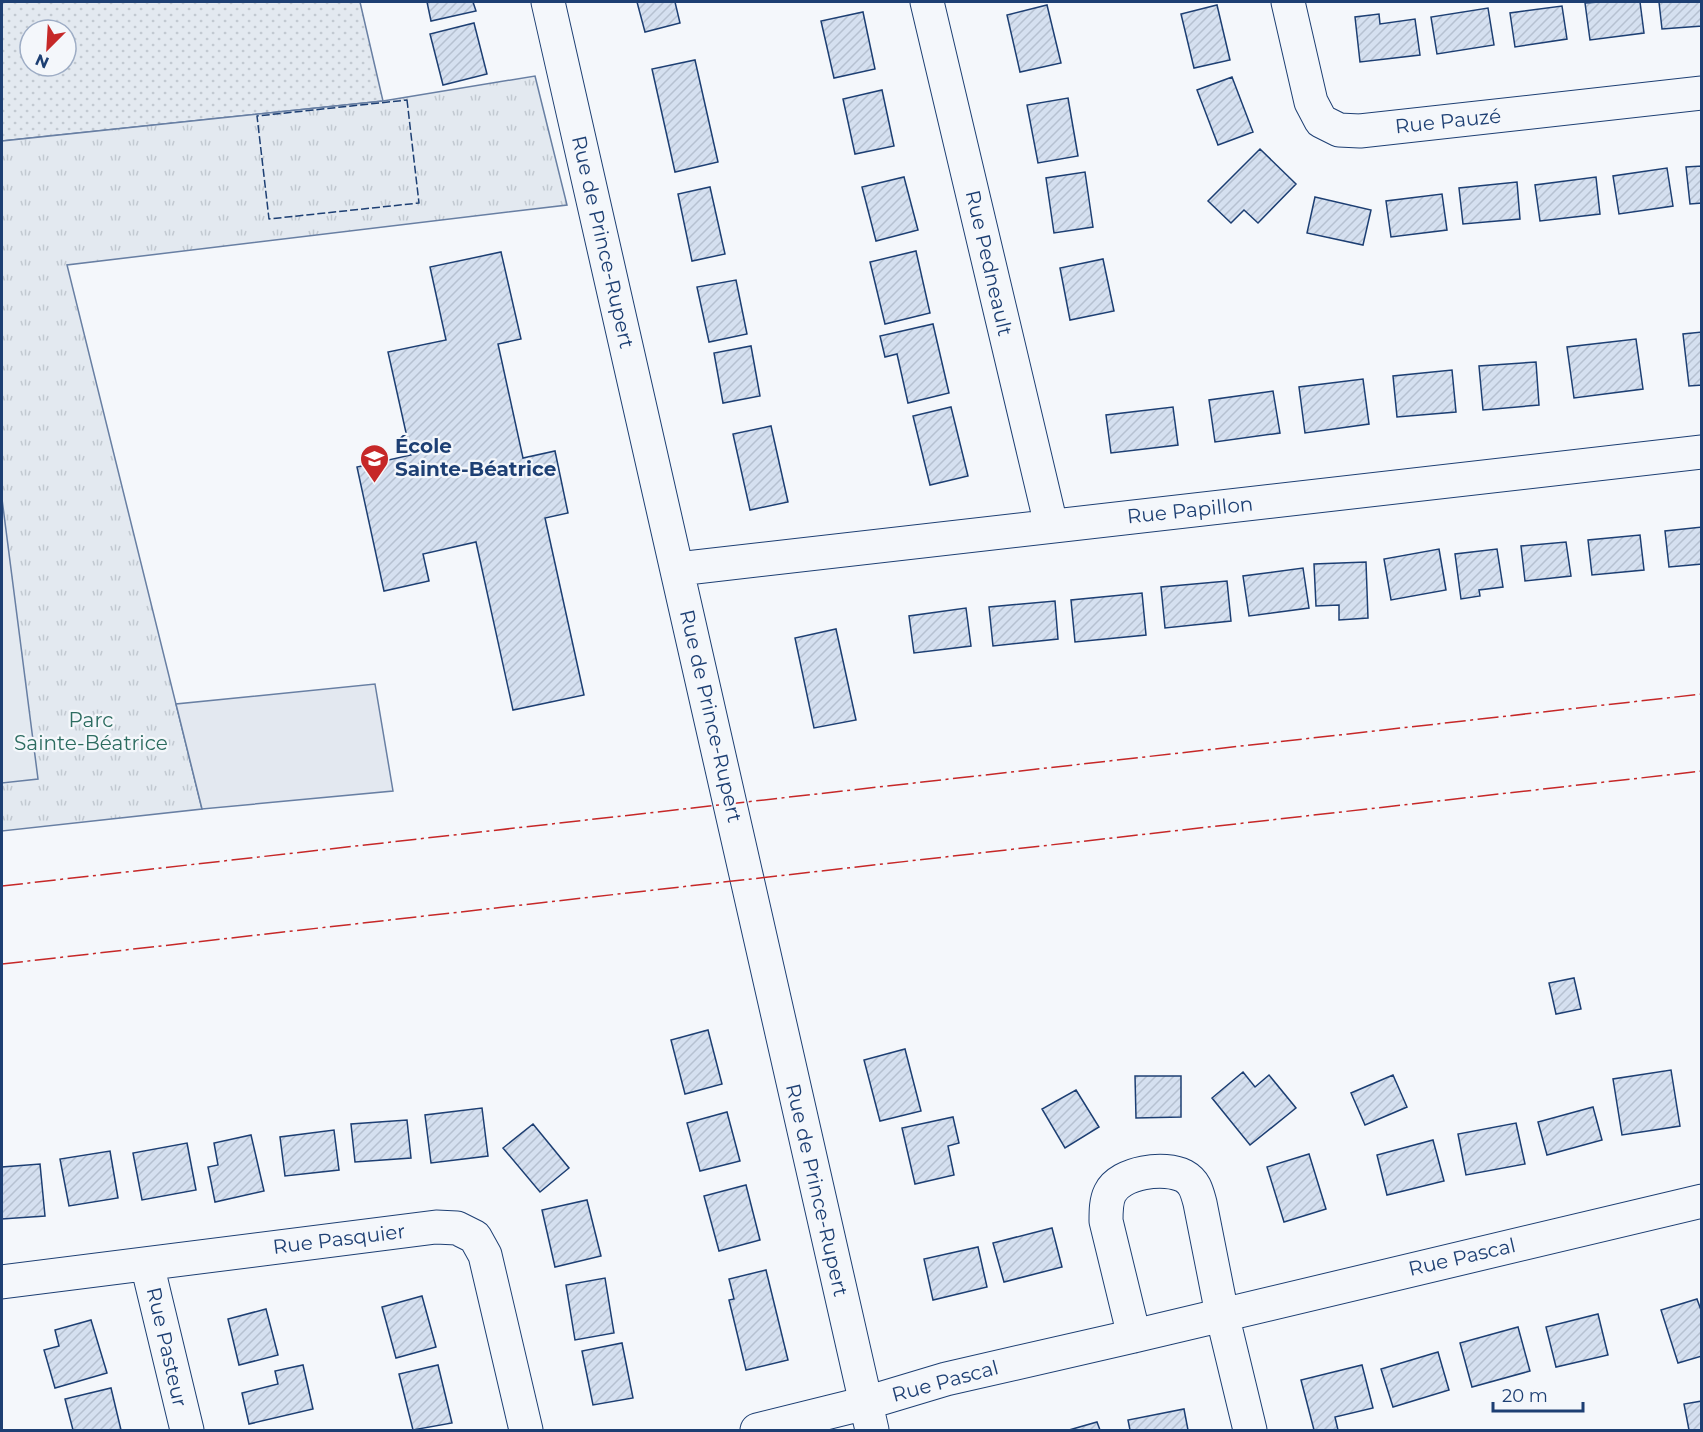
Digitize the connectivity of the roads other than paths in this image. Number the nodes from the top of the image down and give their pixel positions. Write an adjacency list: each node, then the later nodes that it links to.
1 (548, 2): 7 (street, Rue de Prince-Rupert)
2 (927, 2): 6 (street, Rue Pedneault)
3 (1288, 2): 4 (street, Rue Pauzé)
4 (1701, 93)
5 (1701, 452): 6 (street, Rue Papillon)
6 (1051, 525): 7 (street, Rue Papillon)
7 (678, 569): 13 (street, Rue de Prince-Rupert)
8 (1701, 1201): 11 (street, Rue Pascal)
9 (147, 1264): 10 (street, Rue Pasquier); 14 (street, Rue Pasteur); 15 (street, Rue Pasquier)
10 (2, 1282)
11 (1222, 1314): 12 (street, Rue Pascal); 12 (street); 17 (street)
12 (1134, 1336): 13 (street, Rue Pascal)
13 (869, 1417): 16 (street, Rue Pascal)
14 (187, 1431)
15 (526, 1431)
16 (757, 1431)
17 (1250, 1431)

